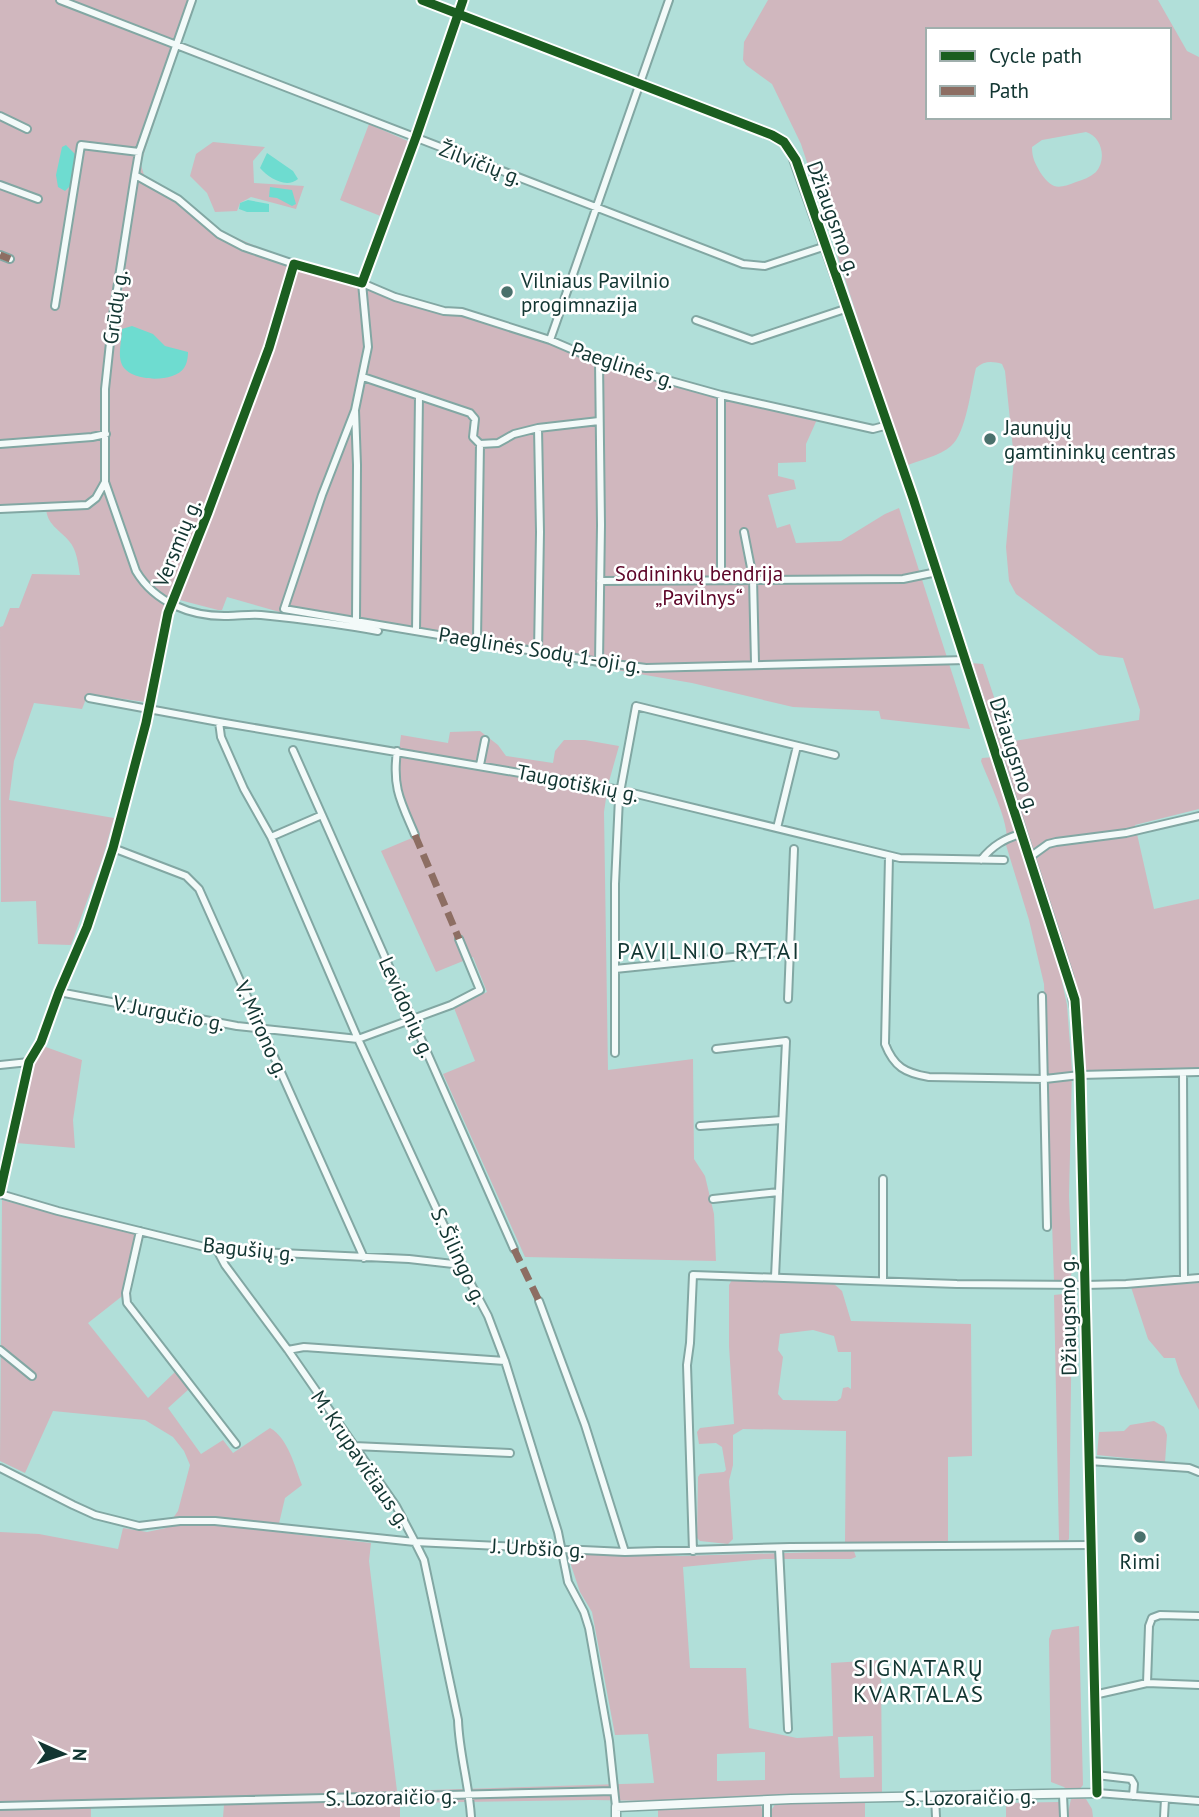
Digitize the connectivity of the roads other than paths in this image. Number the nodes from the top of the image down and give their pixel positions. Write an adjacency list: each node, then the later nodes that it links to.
1 (60, 0): 7 (street, Žilvičių g.)
2 (192, 0): 7 (street, Grūdų g.)
3 (422, 0): 6 (street, Džiaugsmo g.)
4 (463, 0): 6 (street)
5 (669, 0): 8 (street)
6 (458, 13): 8 (street, Džiaugsmo g.); 11 (street)
7 (177, 44): 11 (street, Žilvičių g.); 12 (street, Grūdų g.)
8 (640, 84): 16 (street); 17 (street, Džiaugsmo g.)
9 (0, 116): 10 (street)
10 (27, 129)
11 (416, 137): 16 (street, Žilvičių g.); 21 (street)
12 (139, 152): 13 (street, Grūdų g.); 22 (street)
13 (135, 174): 20 (street); 34 (street, Grūdų g.)
14 (0, 185): 15 (street)
15 (38, 199)
16 (597, 208): 17 (street, Žilvičių g.); 25 (street)
17 (826, 246): 23 (street, Džiaugsmo g.)
18 (0, 255): 19 (street)
19 (10, 259)
20 (294, 264): 21 (street); 44 (street, Versmių g.)
21 (362, 283): 25 (street, Paeglinės g.); 27 (street)
22 (55, 306)
23 (848, 308): 24 (street); 32 (street, Džiaugsmo g.)
24 (696, 320)
25 (550, 340): 26 (street, Paeglinės g.)
26 (599, 361): 28 (street, Paeglinės g.); 31 (street)
27 (363, 377): 29 (street); 30 (street)
28 (720, 395): 32 (street, Paeglinės g.); 42 (street)
29 (419, 396): 36 (street); 47 (street)
30 (355, 410): 45 (street); 45 (street, Paeglinės Sodų 1-oji g.)
31 (600, 421): 33 (street); 43 (street)
32 (888, 425): 40 (street, Džiaugsmo g.)
33 (538, 428): 36 (street); 49 (street)
34 (106, 434): 35 (street); 37 (street, Grūdų g.)
35 (0, 443)
36 (480, 444): 48 (street)
37 (105, 482): 38 (street); 44 (street, Grūdų g.)
38 (0, 509)
39 (744, 533): 41 (street)
40 (937, 572): 41 (street); 50 (street, Džiaugsmo g.)
41 (753, 578): 42 (street); 52 (street)
42 (721, 580): 43 (street)
43 (600, 581): 51 (street)
44 (171, 604): 46 (street); 54 (street, Versmių g.)
45 (356, 621): 47 (street, Paeglinės Sodų 1-oji g.)
46 (378, 631)
47 (416, 631): 48 (street, Paeglinės Sodų 1-oji g.)
48 (477, 640): 49 (street, Paeglinės Sodų 1-oji g.)
49 (538, 652): 51 (street, Paeglinės Sodų 1-oji g.)
50 (966, 660): 52 (street, Paeglinės Sodų 1-oji g.); 66 (street, Džiaugsmo g.)
51 (599, 662): 52 (street, Paeglinės Sodų 1-oji g.)
52 (755, 663)
53 (89, 698): 54 (street, Taugotiškių g.)
54 (149, 709): 55 (street, Taugotiškių g.); 69 (street, Versmių g.)
55 (219, 722): 59 (street, Taugotiškių g.); 68 (street, S. Šilingo g.)
56 (485, 740): 61 (street)
57 (797, 746): 60 (street); 62 (street); 65 (street)
58 (293, 751): 63 (street, Levidonių g.)
59 (397, 751): 61 (street, Taugotiškių g.); 67 (street)
60 (835, 755)
61 (480, 765): 62 (street, Taugotiškių g.)
62 (620, 790): 65 (street, Taugotiškių g.); 77 (street)
63 (322, 815): 68 (street); 81 (street, Levidonių g.)
64 (1199, 816): 72 (street)
65 (777, 828): 71 (street, Taugotiškių g.)
66 (1023, 833): 72 (street, Džiaugsmo g.); 73 (street)
67 (415, 835)
68 (271, 836): 83 (street, S. Šilingo g.)
69 (113, 848): 78 (street, Versmių g.); 82 (street, V. Mirono g.)
70 (794, 849): 76 (street)
71 (889, 856): 73 (street, Taugotiškių g.); 91 (street)
72 (1030, 857): 90 (street, Džiaugsmo g.)
73 (981, 860): 74 (street, Taugotiškių g.)
74 (1004, 860)
75 (460, 939): 81 (street, V. Jurgučio g.)
76 (790, 951): 77 (street); 80 (street)
77 (615, 969): 85 (street)
78 (59, 992): 82 (street, V. Jurgučio g.); 86 (street, Versmių g.)
79 (1042, 996): 91 (street)
80 (788, 999)
81 (412, 1018): 83 (street, V. Jurgučio g.); 100 (street, Levidonių g.)
82 (261, 1029): 83 (street, V. Jurgučio g.); 102 (street, V. Mirono g.)
83 (358, 1039): 103 (street, S. Šilingo g.)
84 (716, 1049): 92 (street)
85 (615, 1053)
86 (29, 1062): 87 (street); 96 (street, Versmių g.)
87 (0, 1065)
88 (1199, 1072): 89 (street)
89 (1183, 1073): 90 (street); 106 (street)
90 (1080, 1075): 91 (street); 108 (street, Džiaugsmo g.)
91 (1045, 1079): 98 (street)
92 (782, 1120): 93 (street); 95 (street)
93 (700, 1126)
94 (883, 1179): 107 (street)
95 (779, 1192): 97 (street); 104 (street)
96 (0, 1193): 99 (street, Bagušių g.)
97 (713, 1199)
98 (1047, 1227)
99 (140, 1231): 101 (street, Bagušių g.); 114 (street)
100 (514, 1249)
101 (217, 1250): 102 (street, Bagušių g.); 111 (street, M. Krupavičiaus g.)
102 (364, 1258): 103 (street, Bagušių g.)
103 (463, 1265): 112 (street, S. Šilingo g.)
104 (775, 1277): 107 (street); 124 (street)
105 (1199, 1278): 106 (street)
106 (1184, 1279): 108 (street)
107 (883, 1282): 108 (street)
108 (1085, 1285): 117 (street, Džiaugsmo g.)
109 (539, 1301): 125 (street)
110 (0, 1350): 113 (street)
111 (288, 1350): 112 (street); 115 (street, M. Krupavičiaus g.)
112 (505, 1361): 123 (street, S. Šilingo g.)
113 (32, 1376)
114 (236, 1444)
115 (354, 1446): 116 (street); 120 (street, M. Krupavičiaus g.)
116 (510, 1453)
117 (1089, 1461): 119 (street); 121 (street, Džiaugsmo g.)
118 (0, 1468): 120 (street, J. Urbšio g.)
119 (1199, 1472)
120 (415, 1542): 123 (street, J. Urbšio g.); 134 (street, M. Krupavičiaus g.)
121 (1091, 1545): 122 (street, J. Urbšio g.); 129 (street, Džiaugsmo g.)
122 (779, 1548): 124 (street, J. Urbšio g.); 130 (street)
123 (562, 1549): 125 (street, J. Urbšio g.); 132 (street, S. Šilingo g.)
124 (693, 1551): 125 (street, J. Urbšio g.)
125 (625, 1552)
126 (1199, 1616): 127 (street)
127 (1147, 1683): 128 (street); 129 (street)
128 (1199, 1685)
129 (1094, 1695): 131 (street, Džiaugsmo g.)
130 (788, 1729)
131 (1096, 1775): 133 (street, Džiaugsmo g.); 136 (street)
132 (614, 1791): 134 (street, S. Lozoraičio g.); 142 (street, S. Šilingo g.)
133 (1097, 1793): 135 (street, S. Lozoraičio g.); 136 (street, S. Lozoraičio g.)
134 (470, 1795): 141 (street, S. Lozoraičio g.); 143 (street, M. Krupavičiaus g.)
135 (1063, 1795): 137 (street, S. Lozoraičio g.); 147 (street)
136 (1133, 1796): 138 (street, S. Lozoraičio g.)
137 (935, 1797): 139 (street, S. Lozoraičio g.); 146 (street)
138 (1165, 1799): 140 (street, S. Lozoraičio g.); 148 (street)
139 (767, 1800): 142 (street, S. Lozoraičio g.); 145 (street)
140 (1199, 1801)
141 (0, 1806)
142 (616, 1807): 144 (street, S. Šilingo g.)
143 (471, 1817)
144 (616, 1817)
145 (767, 1817)
146 (936, 1817)
147 (1064, 1817)
148 (1164, 1817)

